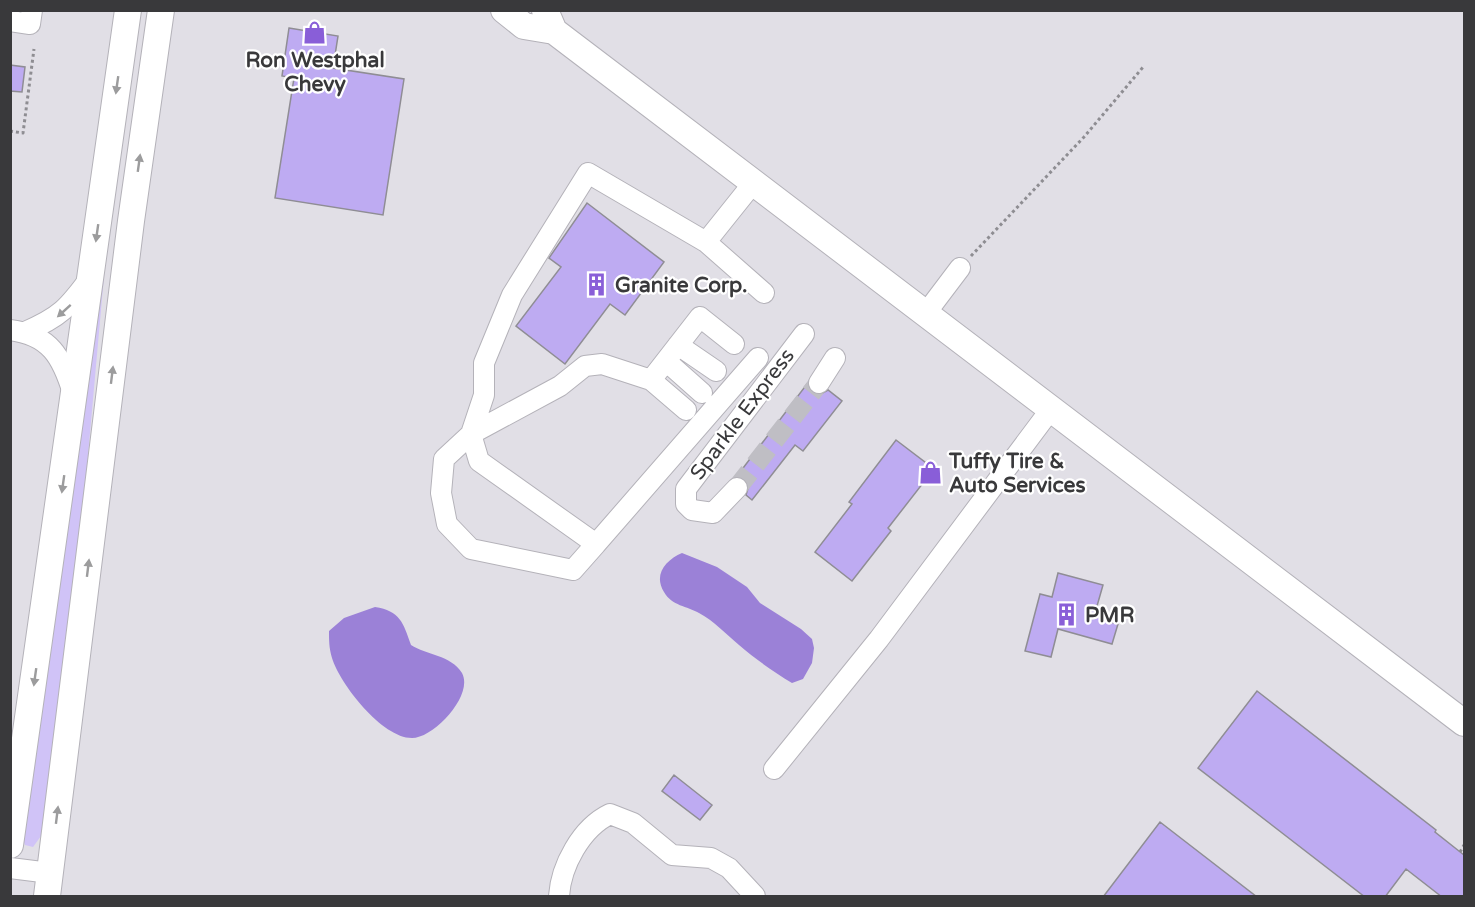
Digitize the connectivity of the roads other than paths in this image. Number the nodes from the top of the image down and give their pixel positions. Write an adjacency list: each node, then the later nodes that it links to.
1 (32, 10): 5 (street)
2 (128, 10): 10 (main road, one-way to 10)
3 (160, 10): 32 (main road, one-way to 3)
4 (504, 10): 6 (main road)
5 (10, 21)
6 (550, 21): 7 (main road)
7 (754, 182): 8 (street); 12 (main road)
8 (706, 242): 11 (street); 25 (street)
9 (960, 268): 12 (street)
10 (92, 276): 13 (street, one-way to 13); 22 (main road)
11 (764, 293)
12 (926, 313): 23 (main road)
13 (17, 331): 22 (street)
14 (804, 334): 26 (street, Sparkle Express)
15 (678, 345): 15 (street); 18 (street)
16 (758, 358): 27 (street)
17 (835, 358): 20 (street, Sparkle Express)
18 (666, 361): 19 (street); 21 (street)
19 (651, 380): 24 (street); 25 (street)
20 (819, 383)
21 (702, 393)
22 (75, 398): 30 (main road, one-way to 30)
23 (1051, 409): 28 (main road); 29 (street)
24 (686, 410)
25 (471, 434): 27 (street); 27 (street)
26 (737, 488)
27 (596, 544)
28 (1464, 723)
29 (774, 769)
30 (10, 845)
31 (10, 868): 32 (street)
32 (48, 885)
33 (559, 897): 34 (street)
34 (755, 897)

